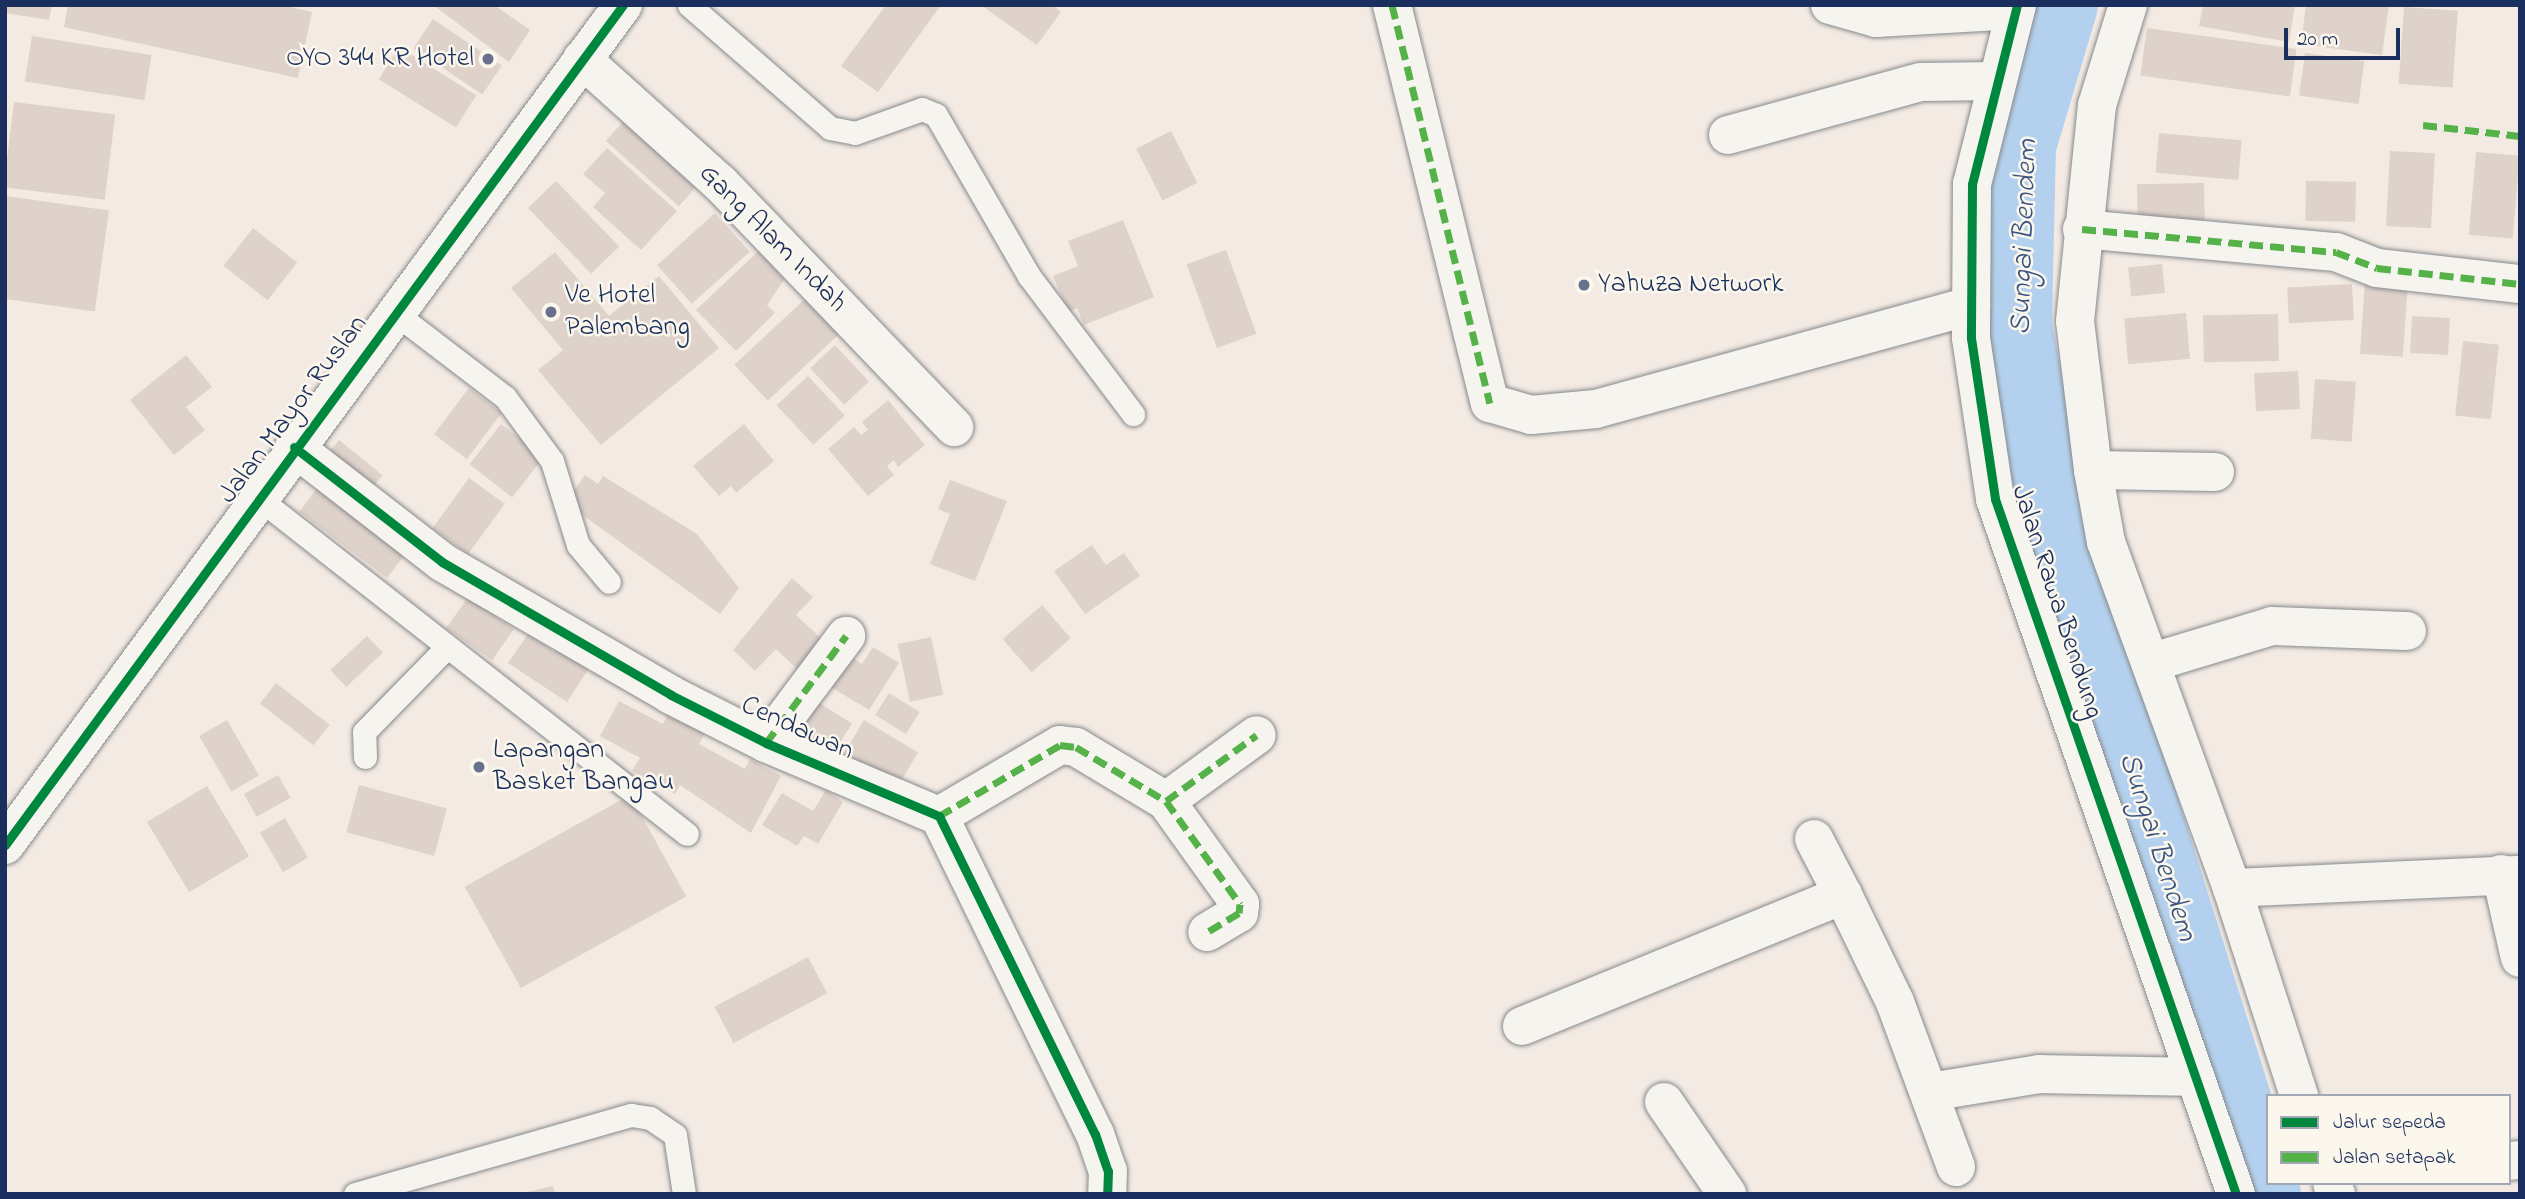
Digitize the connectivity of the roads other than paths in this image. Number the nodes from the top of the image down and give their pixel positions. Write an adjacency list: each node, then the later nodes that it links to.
1 (623, 5): 7 (street, Jalan Mayor Ruslan)
2 (689, 5): 14 (lane)
3 (1392, 5): 12 (street)
4 (1830, 5): 6 (street)
5 (2128, 5): 10 (street)
6 (2016, 7): 8 (street, Jalan Rawa Bendung)
7 (582, 59): 13 (street, Jalan Mayor Ruslan); 15 (street, Gang Alam Indah)
8 (1995, 80): 9 (street); 12 (street, Jalan Rawa Bendung)
9 (1728, 135)
10 (2082, 229): 11 (street); 17 (street)
11 (2520, 284)
12 (1971, 306): 39 (street, Jalan Rawa Bendung)
13 (394, 313): 16 (street, Jalan Mayor Ruslan); 20 (lane)
14 (1133, 414)
15 (954, 427)
16 (294, 447): 19 (street, Jalan Mayor Ruslan); 26 (street, Cendawan)
17 (2093, 470): 18 (street); 24 (street)
18 (2215, 472)
19 (257, 497): 23 (lane); 32 (street, Jalan Mayor Ruslan)
20 (609, 582)
21 (2407, 631): 24 (street)
22 (846, 636): 26 (street)
23 (445, 649): 27 (lane); 30 (lane)
24 (2153, 662): 34 (street)
25 (1256, 735): 28 (street)
26 (766, 743): 29 (street, Cendawan)
27 (365, 757)
28 (1166, 801): 29 (street); 36 (street)
29 (939, 816): 46 (street)
30 (687, 834)
31 (1814, 839): 35 (street)
32 (5, 845)
33 (2510, 874): 34 (street); 37 (street)
34 (2232, 888): 41 (street)
35 (1843, 895): 38 (street); 40 (street)
36 (1207, 932)
37 (2520, 958)
38 (1522, 1026)
39 (2194, 1077): 40 (street); 48 (street, Jalan Rawa Bendung)
40 (1930, 1092): 43 (street)
41 (2299, 1094)
42 (1664, 1102): 47 (street)
43 (1956, 1167)
44 (355, 1194): 45 (lane)
45 (684, 1194)
46 (1107, 1194)
47 (1727, 1194)
48 (2236, 1194)

